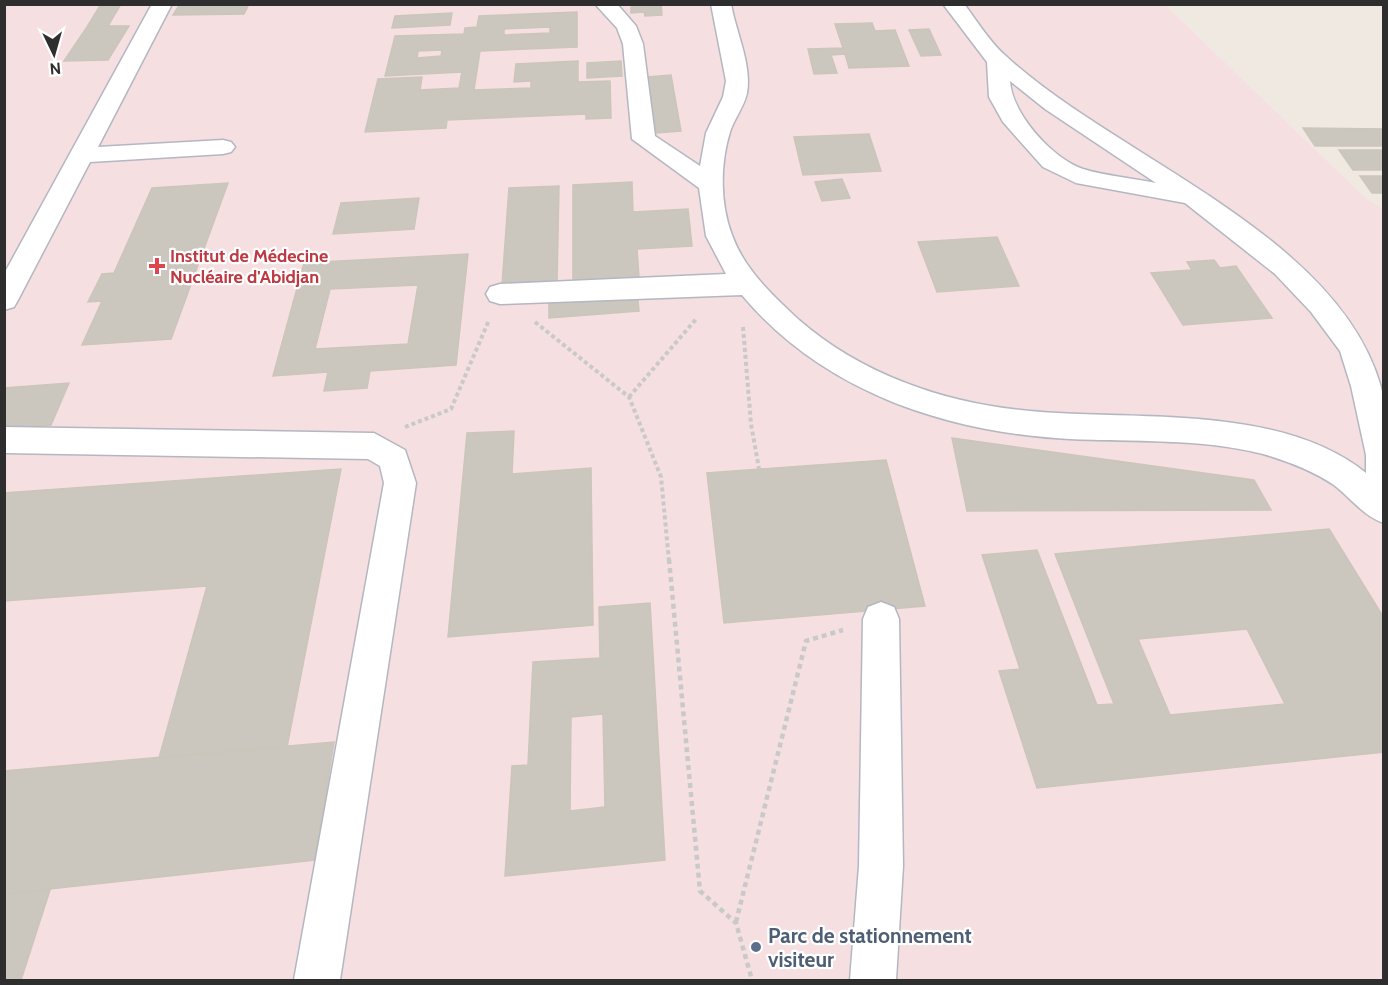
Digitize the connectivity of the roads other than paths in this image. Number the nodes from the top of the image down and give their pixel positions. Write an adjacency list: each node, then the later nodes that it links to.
1 (162, 4): 8 (lane)
2 (605, 4): 9 (lane)
3 (721, 4): 9 (lane)
4 (952, 4): 6 (lane)
5 (973, 4): 14 (lane)
6 (998, 61): 10 (lane); 10 (lane)
7 (223, 147): 8 (lane)
8 (84, 155): 13 (lane)
9 (711, 185): 11 (lane)
10 (1197, 199): 16 (lane)
11 (738, 285): 12 (lane); 16 (lane)
12 (500, 294)
13 (4, 300)
14 (1383, 376)
15 (4, 440): 18 (lane)
16 (1383, 509)
17 (881, 619): 19 (lane)
18 (316, 981)
19 (873, 981)

